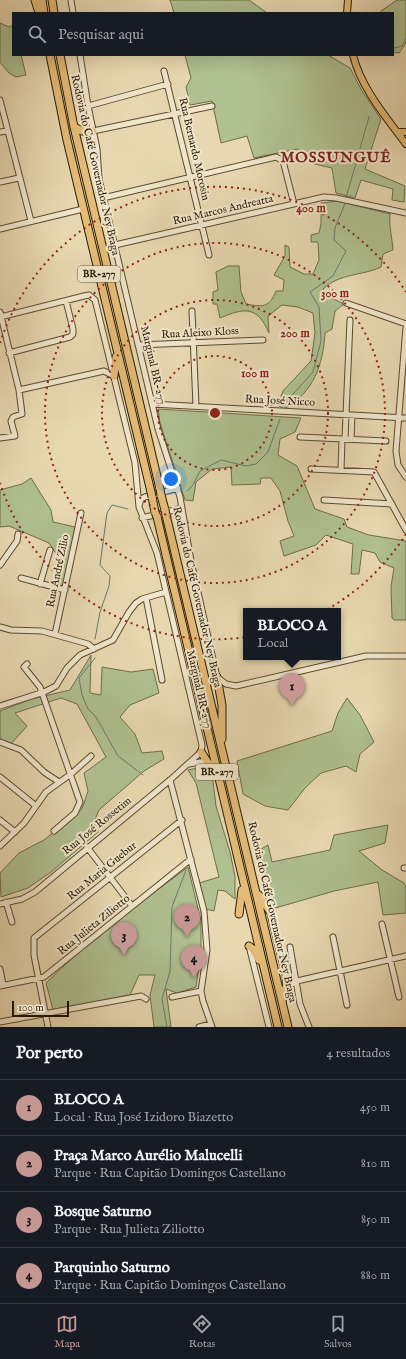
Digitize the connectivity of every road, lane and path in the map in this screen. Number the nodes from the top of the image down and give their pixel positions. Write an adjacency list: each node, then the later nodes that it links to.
1 (35, 0): 6 (highway)
2 (42, 0): 7 (highway)
3 (52, 0): 8 (highway)
4 (71, 0): 9 (street)
5 (348, 0): 10 (main road)
6 (39, 12)
7 (44, 12)
8 (54, 12)
9 (73, 12)
10 (347, 12)
11 (49, 56): 33 (highway, Rodovia do Café Governador Ney Braga / BR-277)
12 (60, 56): 21 (highway, Rodovia do Café Governador Ney Braga / BR-277)
13 (80, 56): 18 (street, Marginal BR-277)
14 (353, 56): 25 (main road)
15 (164, 71): 16 (street, Rua Bernardo Morosin)
16 (168, 84): 18 (street); 20 (street, Rua Bernardo Morosin)
17 (0, 100): 22 (street)
18 (88, 106): 23 (street, Marginal BR-277)
19 (212, 106): 20 (street)
20 (175, 112): 23 (street); 28 (street, Rua Bernardo Morosin)
21 (74, 127): 23 (highway); 95 (highway, Rodovia do Café Governador Ney Braga / BR-277)
22 (7, 131): 24 (street); 29 (street)
23 (93, 131): 31 (street, Marginal BR-277)
24 (0, 132)
25 (397, 132): 26 (main road); 27 (main road)
26 (406, 132)
27 (406, 144)
28 (191, 177): 31 (street); 32 (street); 36 (street, Rua Bernardo Morosin)
29 (19, 178): 30 (street); 35 (street)
30 (0, 182)
31 (103, 198): 38 (street, Marginal BR-277)
32 (294, 204): 34 (street, Rua Marcos Andreatta); 36 (street, Rua Marcos Andreatta)
33 (83, 209): 35 (street); 49 (highway, Rodovia do Café Governador Ney Braga / BR-277)
34 (406, 213)
35 (31, 221): 37 (street)
36 (202, 226): 38 (street, Rua Marcos Andreatta); 39 (street, Rua Bernardo Morosin)
37 (0, 229)
38 (114, 245): 48 (street, Marginal BR-277)
39 (209, 255)
40 (66, 301): 43 (street, Marginal BR-277); 50 (street); 51 (street, Marginal BR-277)
41 (346, 303): 45 (street)
42 (192, 311): 47 (street)
43 (0, 316): 50 (street)
44 (350, 320): 55 (street)
45 (406, 326): 57 (street)
46 (263, 340): 47 (street, Rua Aleixo Kloss)
47 (193, 343): 48 (street, Rua Aleixo Kloss); 54 (street)
48 (138, 345): 53 (street, Marginal BR-277)
49 (117, 351): 51 (highway); 102 (highway, Rodovia do Café Governador Ney Braga / BR-277)
50 (9, 353): 52 (street)
51 (114, 376): 52 (street); 70 (street, Marginal BR-277)
52 (18, 390): 60 (street)
53 (152, 404): 54 (street, Rua José Nicco); 67 (street, Marginal BR-277)
54 (196, 406): 55 (street, Rua José Nicco)
55 (345, 415): 56 (street, Rua José Nicco); 61 (street)
56 (352, 415): 57 (street, Rua José Nicco); 62 (street)
57 (399, 418): 58 (street, Rua José Nicco); 66 (street)
58 (406, 418)
59 (300, 437): 61 (street)
60 (0, 438)
61 (344, 439): 62 (street); 65 (street)
62 (351, 439): 63 (street)
63 (386, 441)
64 (311, 469): 65 (street)
65 (341, 470): 69 (street)
66 (406, 476)
67 (178, 488): 70 (street); 71 (street, Marginal BR-277)
68 (324, 500): 69 (street)
69 (392, 504): 74 (street)
70 (139, 507): 73 (street, Marginal BR-277)
71 (182, 508): 73 (street); 88 (street, Marginal BR-277)
72 (81, 513): 80 (street, Rua André Zilio)
73 (142, 518): 81 (street, Marginal BR-277)
74 (406, 530)
75 (18, 534): 77 (street)
76 (50, 550): 79 (street)
77 (0, 565)
78 (21, 578): 79 (street)
79 (40, 584): 80 (street)
80 (65, 590): 84 (street, Rua André Zilio)
81 (166, 592): 82 (street); 96 (street, Marginal BR-277)
82 (146, 598): 85 (street); 89 (street)
83 (0, 627): 84 (street)
84 (55, 634): 85 (street)
85 (94, 649): 91 (street)
86 (406, 656): 90 (street)
87 (27, 664): 91 (street)
88 (217, 677): 90 (street); 92 (highway)
89 (162, 680)
90 (229, 686): 92 (street)
91 (42, 692): 93 (street); 100 (street)
92 (221, 698): 95 (highway)
93 (0, 706)
94 (0, 742): 104 (street)
95 (222, 751): 115 (highway, Rodovia do Café Governador Ney Braga / BR-277)
96 (201, 752): 98 (highway); 99 (street, Rua José Rossetim)
97 (91, 756): 100 (street)
98 (206, 761): 99 (street); 102 (highway)
99 (188, 764): 103 (street, Rua José Rossetim)
100 (71, 774): 104 (street); 108 (street)
101 (0, 777): 105 (street)
102 (219, 778): 113 (highway, Rodovia do Café Governador Ney Braga / BR-277)
103 (170, 780): 107 (street); 111 (street, Rua José Rossetim)
104 (59, 782): 105 (street)
105 (36, 806): 109 (street)
106 (0, 820): 109 (street)
107 (182, 820): 112 (street); 114 (street, Rua Maria Guebur)
108 (54, 831)
109 (14, 832): 110 (street)
110 (0, 846)
111 (87, 847): 114 (street); 116 (street, Rua José Rossetim)
112 (191, 859): 118 (street, Rua Julieta Ziliotto); 136 (street)
113 (241, 872): 120 (highway); 134 (highway, Rodovia do Café Governador Ney Braga / BR-277)
114 (110, 877): 118 (street); 131 (street, Rua Maria Guebur)
115 (256, 890): 119 (highway); 140 (highway, Rodovia do Café Governador Ney Braga / BR-277)
116 (6, 902): 117 (street, Rua José Rossetim); 121 (street)
117 (0, 904)
118 (132, 906): 131 (street, Rua Julieta Ziliotto)
119 (269, 910): 130 (street)
120 (239, 914)
121 (12, 922)
122 (382, 924): 127 (street)
123 (332, 937): 129 (street)
124 (249, 946): 134 (highway); 147 (street)
125 (290, 948): 132 (street)
126 (406, 956): 127 (street)
127 (390, 959): 129 (street); 138 (street)
128 (0, 970): 133 (street)
129 (340, 971): 132 (street); 141 (street)
130 (285, 975): 132 (street); 135 (street)
131 (39, 979): 133 (street, Rua Julieta Ziliotto); 142 (street)
132 (297, 981): 135 (street); 150 (street)
133 (1, 986)
134 (268, 987): 148 (highway, Rodovia do Café Governador Ney Braga / BR-277)
135 (286, 987): 140 (highway)
136 (201, 991): 137 (street); 144 (street)
137 (172, 997)
138 (399, 997)
139 (146, 998): 142 (street)
140 (282, 1001): 149 (highway, Rodovia do Café Governador Ney Braga / BR-277)
141 (348, 1005)
142 (45, 1013): 143 (street); 145 (street)
143 (0, 1022)
144 (212, 1025): 146 (street)
145 (48, 1027)
146 (199, 1027)
147 (269, 1027)
148 (278, 1027)
149 (288, 1027)
150 (309, 1027)

